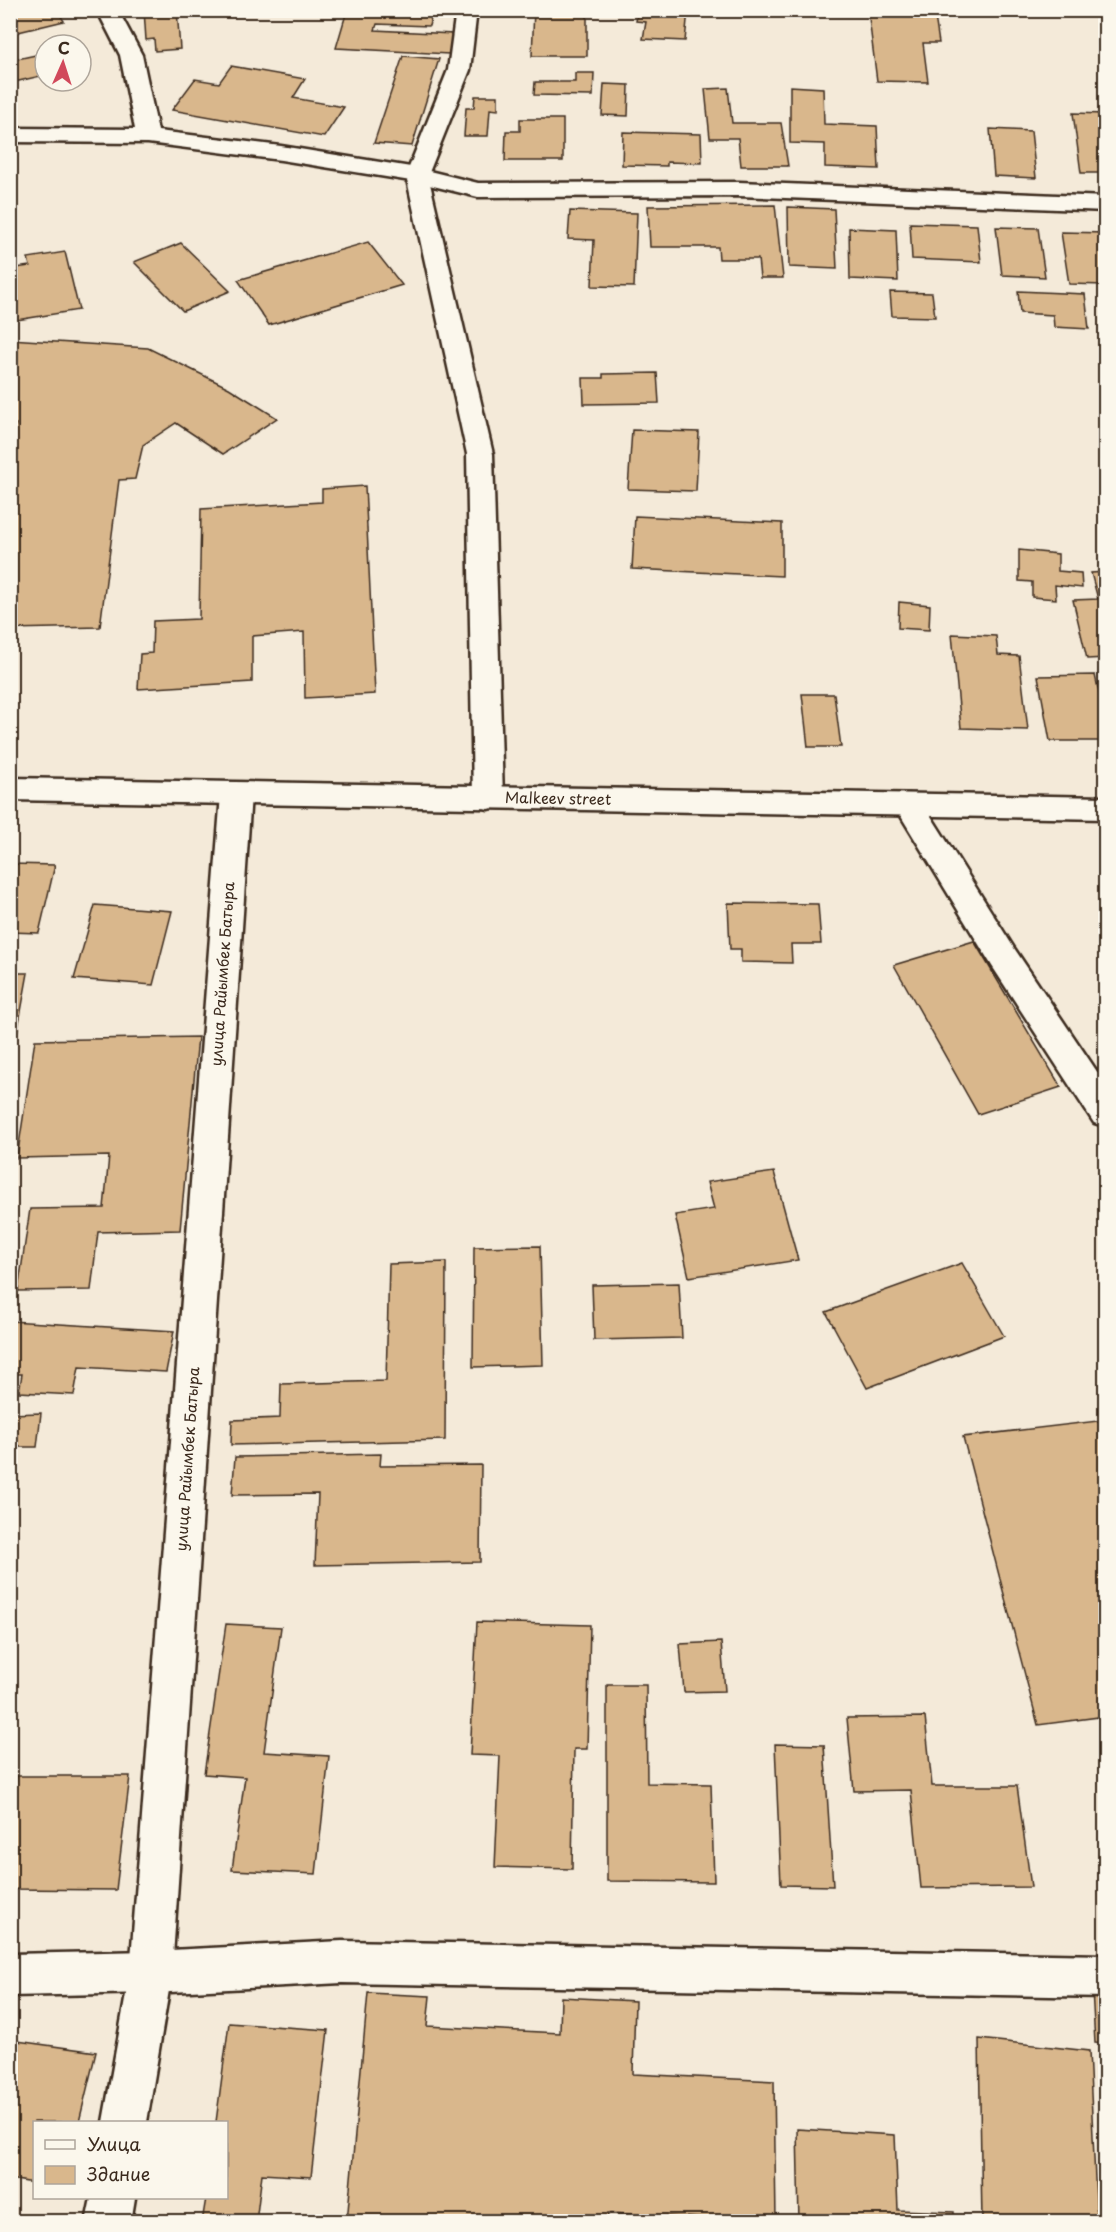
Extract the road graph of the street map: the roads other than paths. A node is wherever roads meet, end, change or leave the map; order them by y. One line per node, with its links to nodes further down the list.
1 (107, 10): 4 (street)
2 (467, 10): 5 (street)
3 (10, 135): 4 (street)
4 (148, 136): 5 (street)
5 (417, 175): 6 (street); 9 (street)
6 (1106, 204)
7 (10, 789): 8 (street, Malkeev street)
8 (236, 794): 9 (street, Malkeev street); 13 (street, улица Райымбек Батыра)
9 (488, 798): 10 (street, Malkeev street)
10 (909, 805): 11 (street, Malkeev street); 12 (street)
11 (1106, 808)
12 (1106, 1113)
13 (151, 1972): 14 (street); 15 (street); 16 (street, улица Райымбек Батыра)
14 (10, 1975)
15 (1106, 1976)
16 (125, 2121)
17 (112, 2199): 18 (street)
18 (108, 2222)

